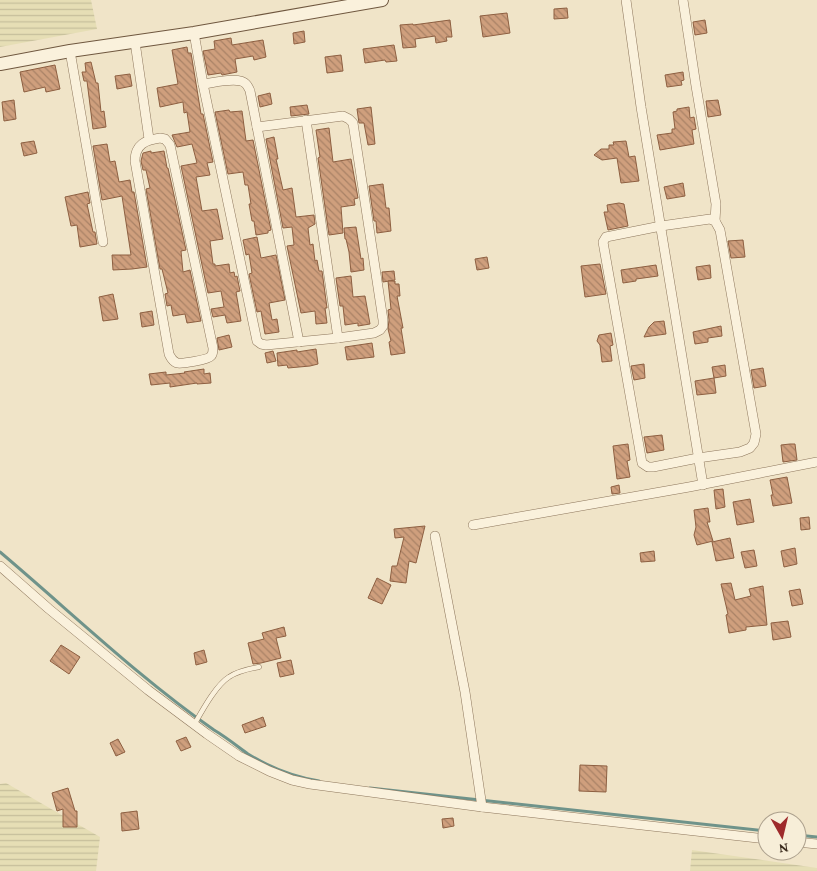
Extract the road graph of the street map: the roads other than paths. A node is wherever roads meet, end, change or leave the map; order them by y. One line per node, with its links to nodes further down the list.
1 (382, 0): 4 (street)
2 (626, 0): 13 (street)
3 (682, 0): 12 (street)
4 (194, 32): 5 (street); 8 (street)
5 (135, 42): 6 (street); 11 (street)
6 (70, 51): 7 (street); 14 (street)
7 (0, 64)
8 (203, 84): 10 (street); 16 (street)
9 (306, 120): 10 (street); 15 (street); 15 (street)
10 (257, 127): 16 (street)
11 (149, 139): 11 (street)
12 (715, 221): 13 (street); 17 (street)
13 (661, 226): 17 (street); 17 (street)
14 (103, 242)
15 (338, 338): 16 (street)
16 (299, 342)
17 (698, 458): 19 (street)
18 (817, 462): 19 (street)
19 (703, 485): 20 (street)
20 (473, 525)
21 (435, 536): 25 (street)
22 (0, 566): 24 (street)
23 (259, 667): 24 (lane)
24 (194, 725): 25 (street)
25 (482, 807): 26 (street)
26 (757, 838)

